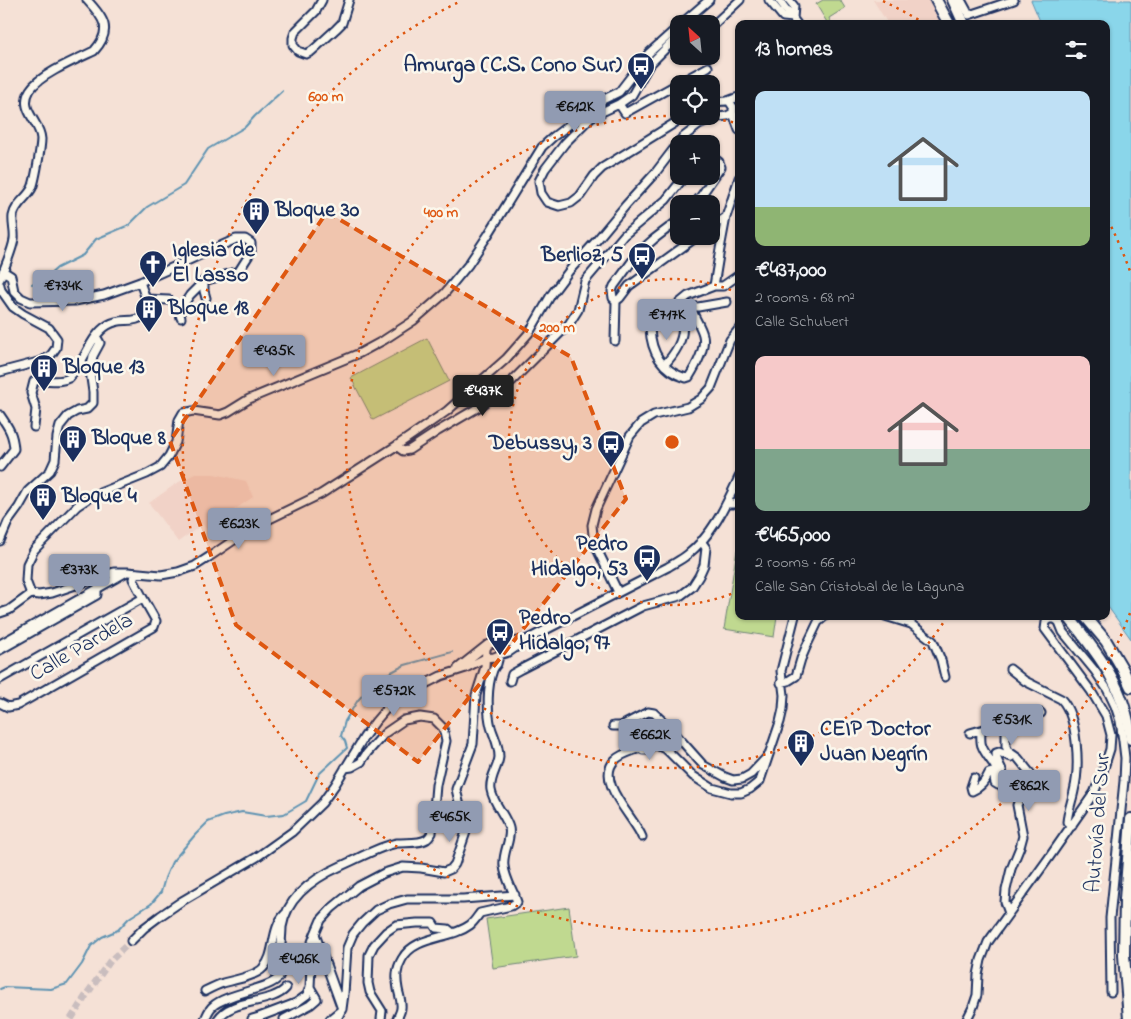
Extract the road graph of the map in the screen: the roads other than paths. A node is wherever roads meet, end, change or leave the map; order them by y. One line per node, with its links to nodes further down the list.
1 (87, 0): 44 (street)
2 (322, 0): 3 (street)
3 (349, 0)
4 (740, 0): 17 (street)
5 (769, 0): 18 (street)
6 (779, 0): 19 (street)
7 (790, 0): 20 (street)
8 (936, 0): 21 (highway)
9 (953, 0): 16 (highway)
10 (961, 0): 16 (street)
11 (1014, 0): 13 (street)
12 (708, 2): 14 (street); 15 (street)
13 (1005, 2): 16 (street)
14 (692, 15)
15 (697, 15)
16 (967, 17)
17 (720, 19)
18 (792, 20)
19 (794, 20)
20 (795, 20)
21 (948, 20)
22 (670, 34): 29 (street)
23 (670, 44): 28 (street)
24 (708, 67): 28 (street)
25 (735, 98): 27 (street)
26 (720, 100): 27 (street)
27 (729, 101): 30 (street)
28 (619, 104): 31 (street)
29 (587, 108): 32 (street); 36 (street)
30 (733, 113): 33 (street); 66 (street)
31 (591, 117): 32 (street); 37 (street)
32 (581, 119): 35 (street)
33 (735, 119)
34 (671, 125): 37 (street)
35 (571, 127): 36 (street); 37 (street)
36 (553, 137): 77 (street)
37 (566, 144)
38 (678, 185): 66 (street)
39 (735, 190): 40 (street)
40 (726, 217): 41 (street); 50 (street)
41 (720, 221)
42 (670, 227): 54 (street)
43 (686, 245): 54 (street)
44 (3, 271): 46 (street); 48 (street)
45 (735, 278): 50 (street)
46 (0, 279)
47 (204, 281): 48 (street); 51 (street); 57 (street)
48 (140, 282): 52 (street)
49 (0, 285): 63 (street)
50 (714, 286): 56 (street)
51 (206, 298)
52 (146, 299): 53 (street); 60 (street)
53 (169, 300)
54 (616, 301): 61 (street)
55 (726, 302): 56 (street)
56 (677, 304): 62 (street); 62 (street)
57 (181, 318)
58 (650, 328): 62 (street)
59 (735, 334): 76 (street)
60 (96, 336): 65 (street); 71 (street)
61 (615, 340)
62 (664, 365)
63 (0, 372)
64 (0, 416): 67 (street)
65 (34, 427)
66 (396, 446): 74 (street)
67 (0, 467)
68 (735, 485): 70 (street)
69 (735, 503): 70 (street)
70 (726, 504): 72 (street)
71 (0, 541)
72 (701, 541): 76 (street); 99 (street)
73 (128, 572): 74 (street); 75 (street); 77 (street)
74 (137, 573): 78 (street)
75 (97, 589): 91 (street); 93 (street)
76 (618, 592): 90 (street)
77 (32, 594): 79 (street)
78 (142, 598): 98 (street); 102 (street, Calle Pardela)
79 (0, 613)
80 (794, 620): 100 (street)
81 (820, 620): 100 (street)
82 (898, 620): 97 (street)
83 (1044, 620): 88 (street)
84 (1048, 620): 88 (street)
85 (1056, 620): 89 (street)
86 (1071, 620): 108 (highway, Autovía del Sur)
87 (1088, 620): 101 (highway)
88 (1045, 624): 89 (street)
89 (1055, 631): 115 (street); 126 (street, Autovía del Sur)
90 (528, 639): 92 (street); 94 (street)
91 (0, 644)
92 (497, 644): 94 (street); 94 (street)
93 (0, 650)
94 (490, 654): 96 (street); 96 (street); 117 (street); 120 (street)
95 (1010, 669): 115 (street)
96 (450, 673): 111 (street)
97 (945, 677)
98 (0, 679)
99 (510, 681)
100 (782, 683): 109 (street)
101 (1131, 687)
102 (0, 703)
103 (1041, 713): 104 (street)
104 (1006, 722): 106 (street); 110 (street)
105 (613, 726): 109 (street)
106 (981, 730): 107 (street); 113 (street)
107 (970, 732)
108 (1131, 739)
109 (770, 753): 116 (street)
110 (1025, 766): 113 (street); 119 (street)
111 (345, 768): 118 (street); 122 (street)
112 (974, 778): 113 (street)
113 (995, 783)
114 (1131, 819): 137 (highway, Autovía del Sur)
115 (1072, 826): 119 (street)
116 (642, 837)
117 (514, 895): 121 (street); 127 (street)
118 (288, 911): 125 (street); 128 (street)
119 (1009, 913): 136 (street)
120 (315, 934): 123 (street); 127 (street)
121 (453, 934): 134 (street); 135 (street)
122 (131, 941)
123 (310, 987): 130 (street); 131 (street)
124 (286, 988): 129 (street)
125 (205, 991)
126 (1111, 992)
127 (342, 1009): 132 (street); 133 (street)
128 (205, 1019)
129 (218, 1019)
130 (252, 1019)
131 (284, 1019)
132 (330, 1019)
133 (337, 1019)
134 (381, 1019)
135 (397, 1019)
136 (966, 1019)
137 (1129, 1019)

